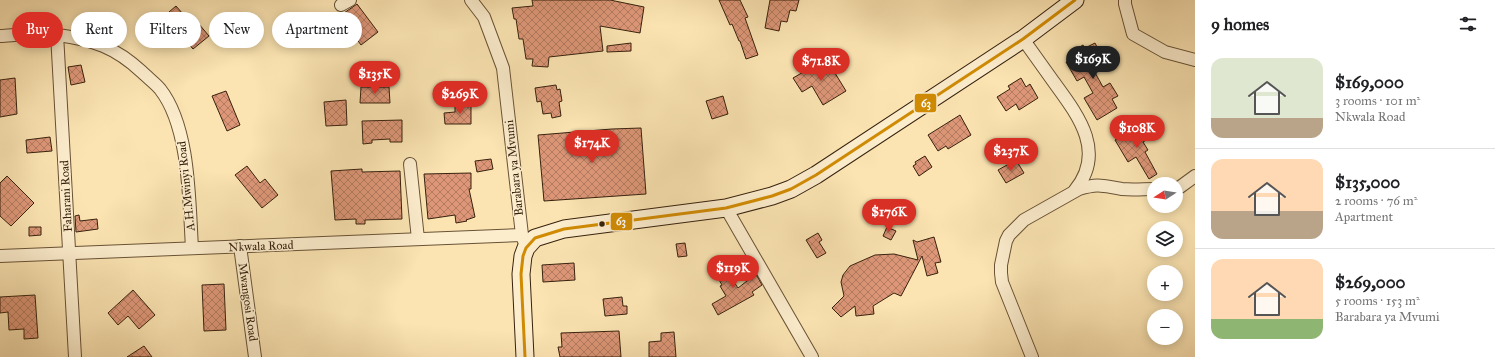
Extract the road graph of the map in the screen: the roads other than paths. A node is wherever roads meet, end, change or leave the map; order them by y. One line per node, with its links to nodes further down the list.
1 (471, 0): 17 (street, Barabara ya Mvumi)
2 (1075, 0): 7 (street, Nkwala Road)
3 (1125, 0): 9 (street)
4 (63, 35): 19 (street, A.H.Mwinyi Road)
5 (0, 36): 6 (street, A.H.Mwinyi Road)
6 (12, 36)
7 (1023, 39): 13 (street); 15 (street, Nkwala Road)
8 (58, 48): 20 (street, Faharani Road)
9 (1195, 60)
10 (410, 164): 16 (street)
11 (1195, 176): 12 (street)
12 (1183, 185)
13 (1075, 190)
14 (1147, 190): 26 (street)
15 (726, 208): 17 (street, Nkwala Road); 25 (street)
16 (418, 239): 17 (street, Nkwala Road); 18 (street, Nkwala Road)
17 (527, 241): 24 (street)
18 (240, 246): 19 (street, Nkwala Road); 23 (street, Mwangosi Road)
19 (192, 248): 20 (street, Nkwala Road)
20 (69, 253): 21 (street, Nkwala Road); 22 (street, Faharani Road)
21 (0, 256)
22 (75, 357)
23 (255, 357)
24 (525, 357)
25 (812, 357)
26 (1032, 357)

